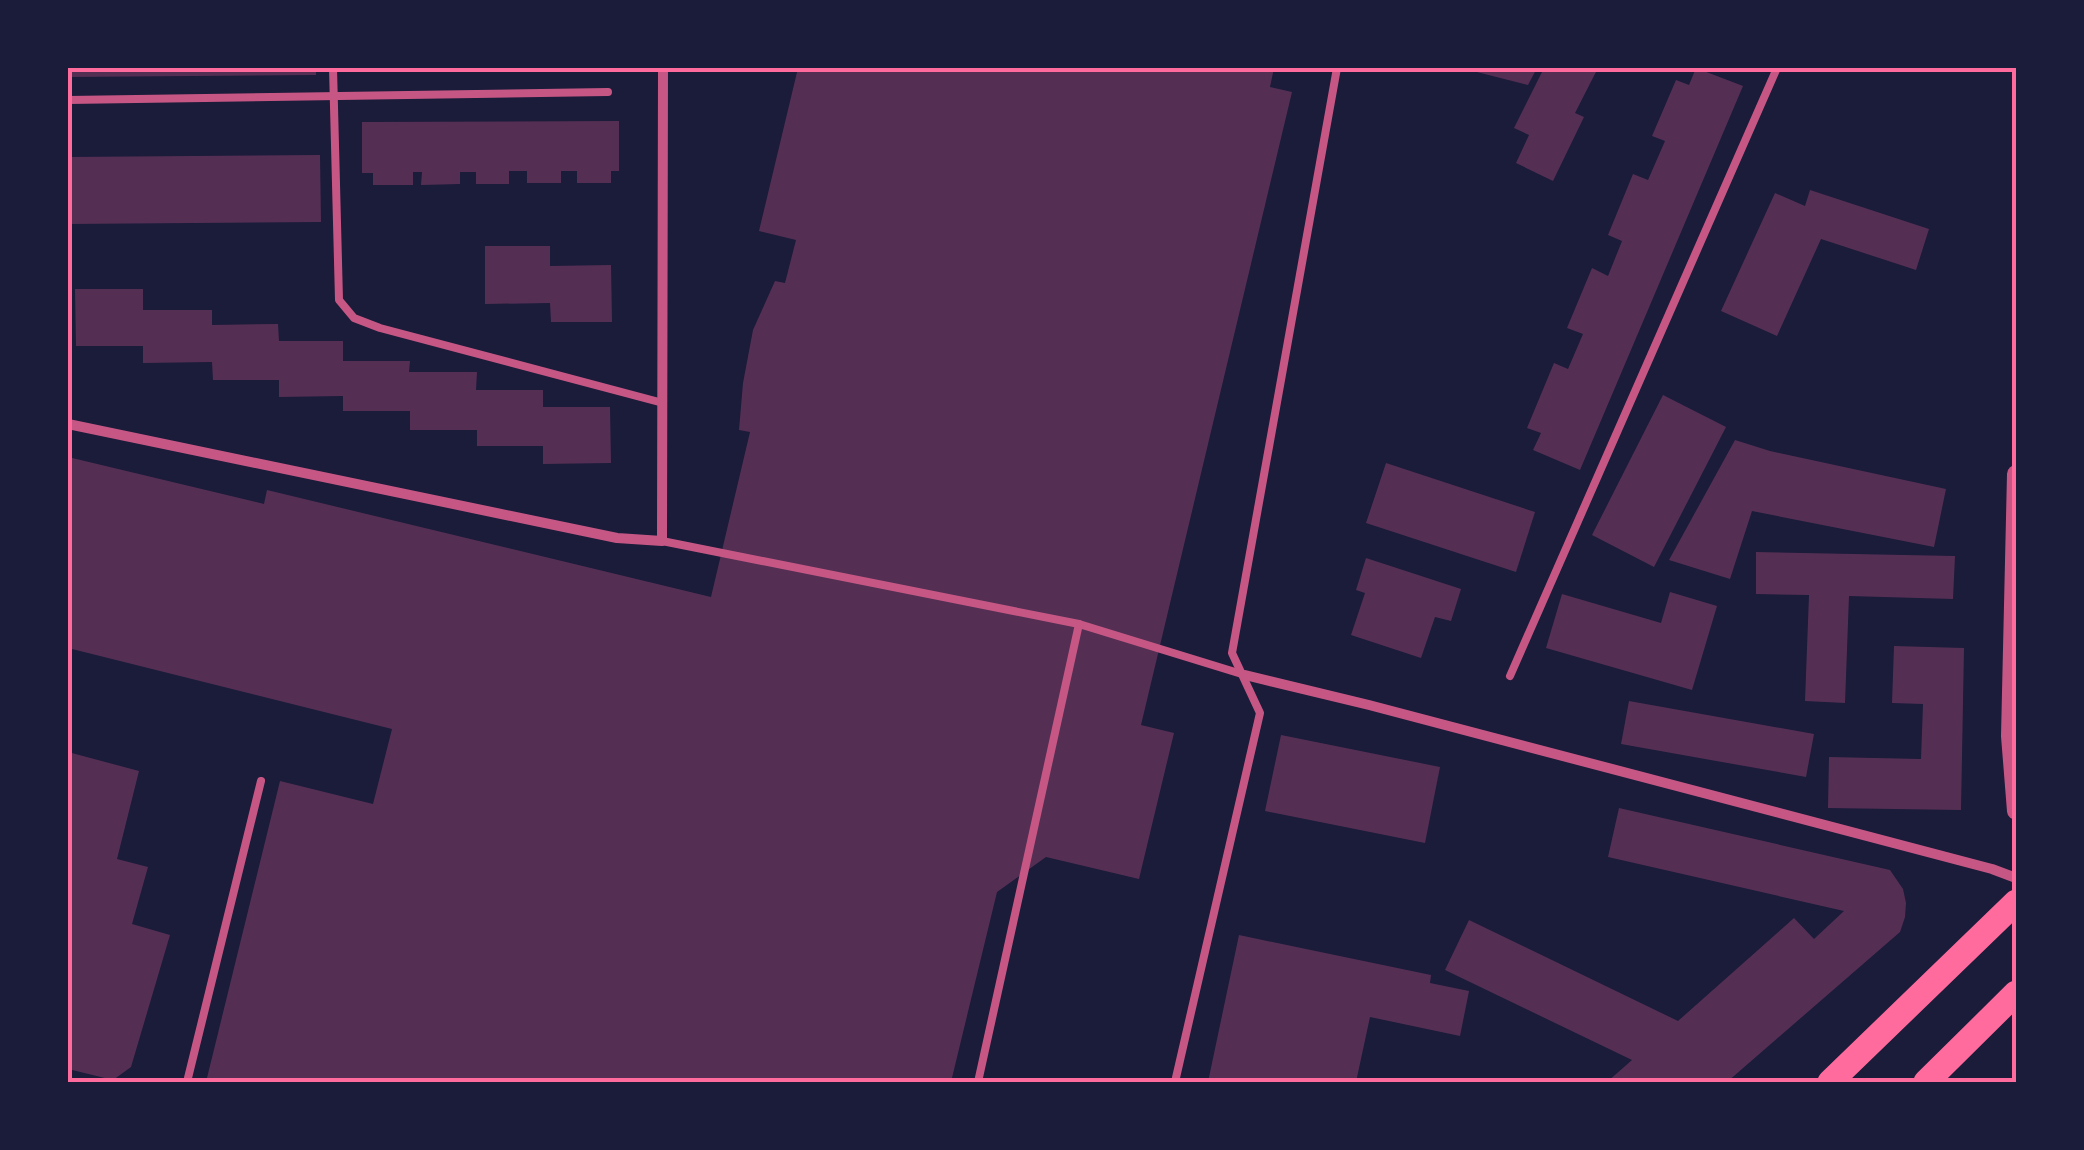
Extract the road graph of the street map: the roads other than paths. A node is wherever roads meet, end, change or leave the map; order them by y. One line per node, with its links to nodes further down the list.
1 (333, 68): 6 (lane)
2 (663, 68): 8 (street)
3 (1337, 68): 13 (lane)
4 (1778, 68): 14 (lane)
5 (608, 92): 6 (lane)
6 (334, 96): 7 (lane); 8 (lane)
7 (68, 100)
8 (663, 403): 11 (street)
9 (68, 424): 11 (street)
10 (2016, 474): 16 (street)
11 (662, 541): 12 (lane)
12 (1079, 624): 13 (lane); 21 (lane)
13 (1244, 676): 17 (street); 22 (lane)
14 (1510, 676)
15 (261, 781): 20 (lane)
16 (2016, 811)
17 (2016, 878)
18 (2016, 902): 23 (main road)
19 (2016, 993): 24 (main road)
20 (187, 1082)
21 (978, 1082)
22 (1175, 1082)
23 (1830, 1082)
24 (1926, 1082)

